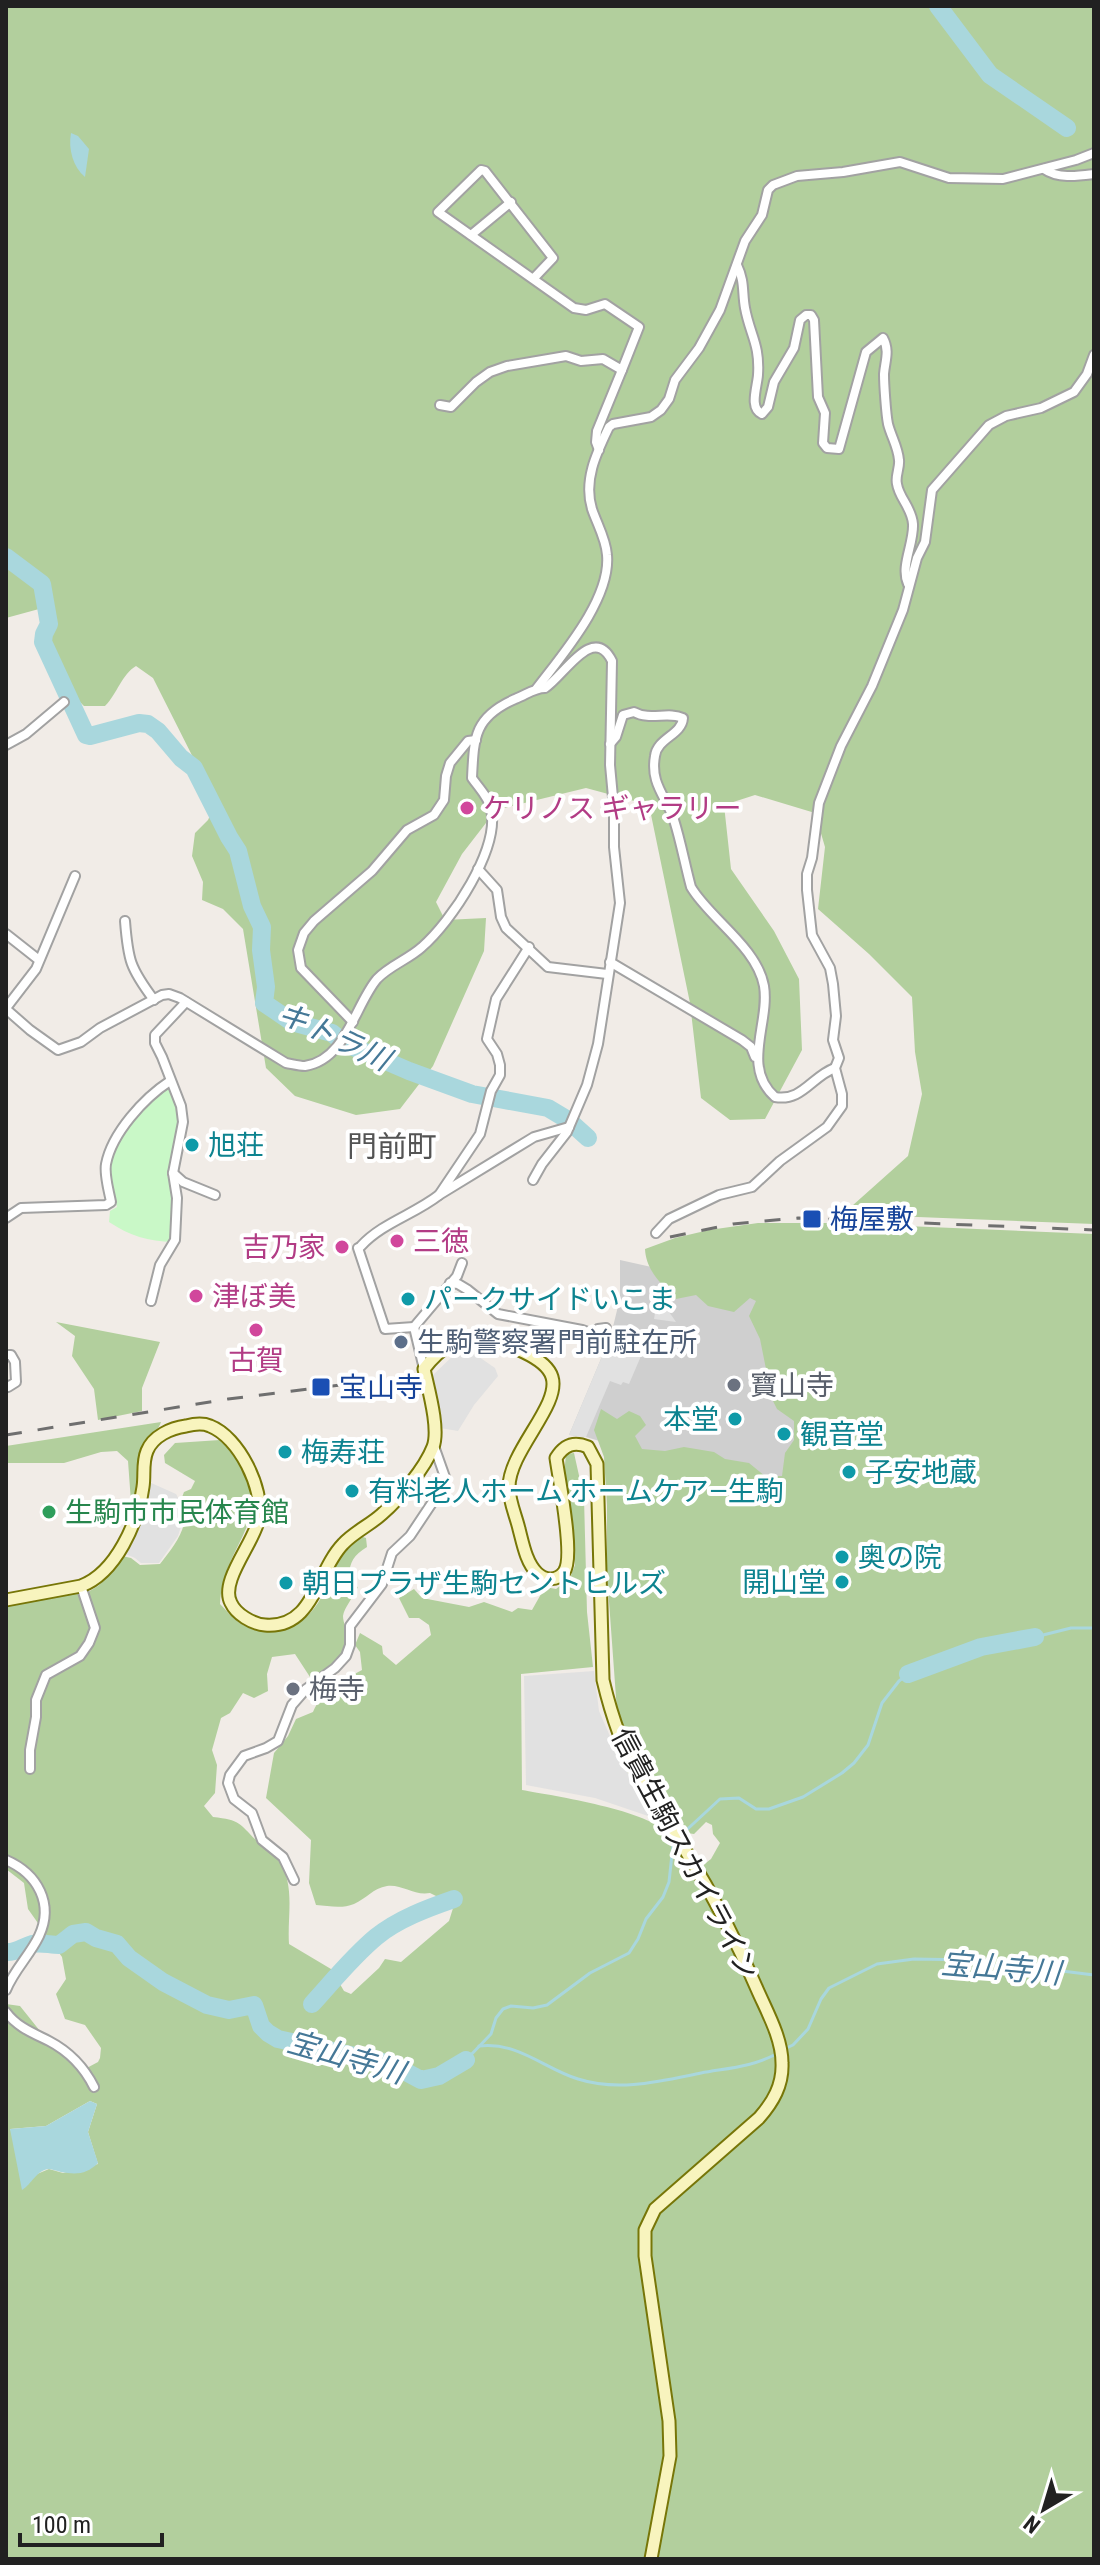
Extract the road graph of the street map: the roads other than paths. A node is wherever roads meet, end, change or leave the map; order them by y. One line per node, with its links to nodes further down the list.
1 (1094, 153): 2 (street)
2 (1044, 169): 3 (street); 6 (street)
3 (1094, 174)
4 (511, 202): 5 (street); 5 (street); 7 (street)
5 (471, 235): 7 (street)
6 (737, 265): 11 (street); 12 (street)
7 (534, 278): 9 (street)
8 (1094, 355): 12 (street)
9 (622, 370): 10 (street); 11 (street)
10 (440, 405)
11 (599, 450): 13 (street)
12 (909, 585): 31 (street)
13 (537, 688): 15 (street); 16 (street)
14 (64, 702): 17 (street)
15 (476, 740): 18 (street); 29 (street)
16 (610, 744): 24 (street); 30 (street)
17 (6, 745)
18 (478, 869): 22 (street); 29 (street)
19 (75, 876): 23 (street)
20 (125, 921): 26 (street)
21 (6, 934): 23 (street)
22 (529, 947): 25 (street); 37 (street)
23 (39, 960): 28 (street)
24 (610, 962): 25 (street); 30 (street)
25 (607, 974): 33 (street)
26 (154, 1000): 27 (street); 28 (street)
27 (186, 1002): 29 (street); 32 (street)
28 (6, 1008)
29 (353, 1022)
30 (759, 1057): 31 (street)
31 (835, 1068): 39 (street)
32 (170, 1081): 34 (street); 38 (street)
33 (571, 1125): 35 (street); 37 (street)
34 (173, 1173): 36 (street); 42 (street)
35 (533, 1180)
36 (215, 1195)
37 (439, 1195): 43 (street)
38 (6, 1218)
39 (656, 1233)
40 (462, 1263): 41 (street)
41 (450, 1283): 43 (street); 44 (street)
42 (151, 1301)
43 (414, 1327): 46 (street)
44 (606, 1328)
45 (6, 1355): 47 (street)
46 (424, 1369): 48 (street); 57 (street, 信貴生駒スカイライン)
47 (6, 1385)
48 (434, 1446): 49 (street); 53 (street)
49 (81, 1586): 50 (street); 51 (street)
50 (6, 1600)
51 (30, 1769)
52 (6, 1860): 54 (street)
53 (294, 1880)
54 (6, 1990)
55 (6, 2012): 56 (street)
56 (94, 2087)
57 (651, 2559)

